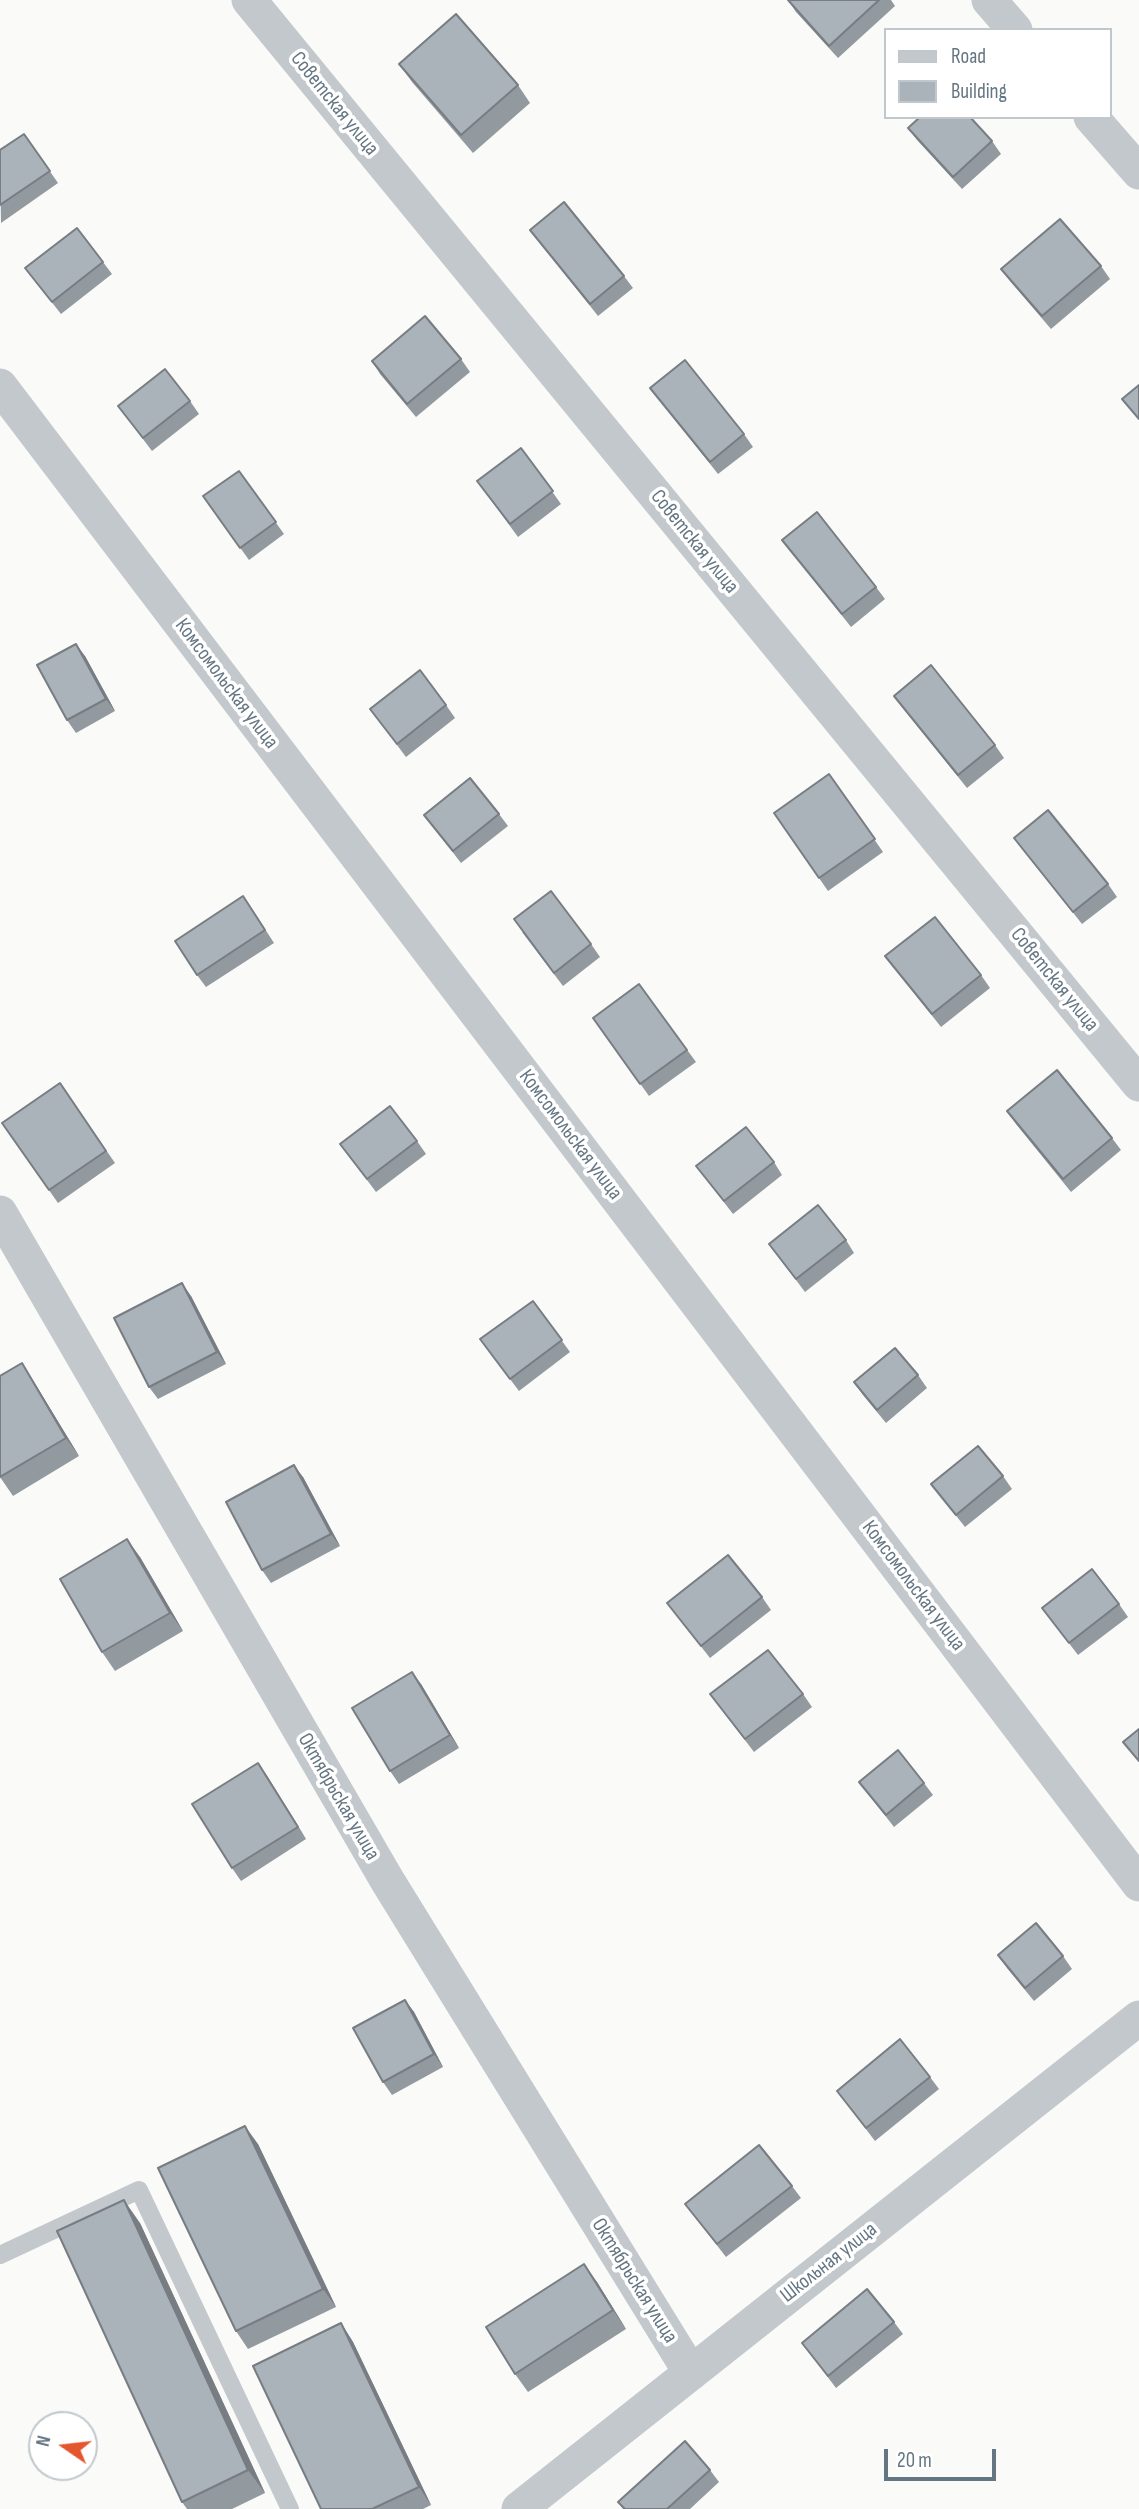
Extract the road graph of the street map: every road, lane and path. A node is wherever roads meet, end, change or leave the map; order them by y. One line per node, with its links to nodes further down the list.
1 (249, 0): 7 (street, Советская улица)
2 (989, 0): 3 (street)
3 (1013, 28)
4 (1093, 119): 5 (street)
5 (1139, 172)
6 (0, 386): 9 (street, Комсомольская улица)
7 (1139, 1084)
8 (0, 1213): 12 (street, Октябрьская улица)
9 (1139, 1884)
10 (1139, 2018): 12 (street, Школьная улица)
11 (0, 2255): 14 (lane)
12 (691, 2373): 13 (street, Школьная улица)
13 (531, 2506)
14 (290, 2509)

